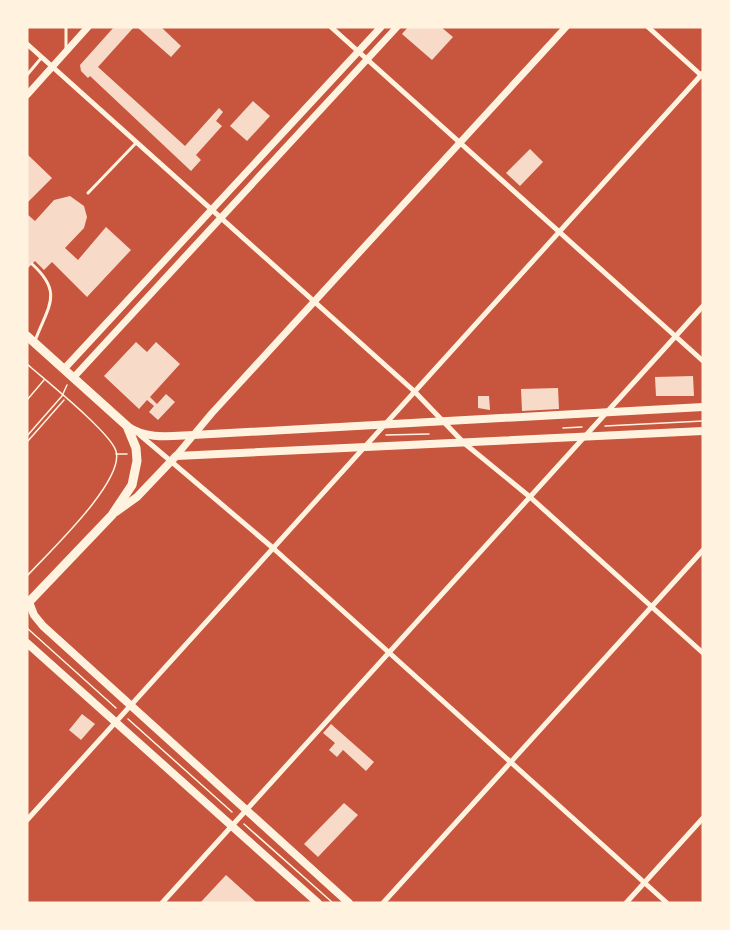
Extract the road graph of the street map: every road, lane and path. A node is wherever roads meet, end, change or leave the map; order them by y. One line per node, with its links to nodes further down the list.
1 (66, 27): 9 (lane)
2 (88, 27): 9 (street)
3 (331, 27): 10 (street)
4 (381, 27): 10 (street)
5 (397, 27): 12 (street)
6 (566, 27): 18 (street)
7 (648, 27): 15 (street)
8 (27, 44): 11 (street)
9 (66, 52): 13 (street)
10 (359, 52): 12 (street); 20 (street)
11 (42, 57): 13 (street); 14 (lane)
12 (368, 60): 18 (street); 21 (street)
13 (53, 67): 16 (street); 17 (street)
14 (27, 75)
15 (702, 75): 22 (street)
16 (27, 95)
17 (137, 142): 19 (lane); 20 (street)
18 (461, 144): 22 (street); 24 (street)
19 (88, 193)
20 (211, 209): 21 (street); 30 (street)
21 (220, 217): 24 (street); 31 (street)
22 (559, 232): 26 (street); 33 (street)
23 (32, 264): 27 (lane)
24 (314, 303): 33 (street); 48 (street)
25 (703, 306): 26 (street)
26 (675, 337): 28 (street); 38 (street)
27 (31, 339): 30 (main road)
28 (703, 361)
29 (27, 364): 32 (path)
30 (64, 369): 31 (main road)
31 (74, 377): 34 (path); 42 (main road)
32 (45, 380): 34 (path); 36 (path)
33 (414, 391): 39 (street); 41 (street)
34 (62, 396): 35 (path); 50 (path)
35 (65, 399): 52 (path); 60 (path)
36 (27, 400)
37 (703, 406): 38 (main road)
38 (606, 412): 39 (main road); 43 (street)
39 (443, 421): 41 (main road); 53 (street)
40 (703, 421): 43 (path)
41 (385, 423): 48 (main road); 49 (street)
42 (127, 426): 46 (main road); 57 (main road)
43 (594, 426): 44 (path); 51 (street)
44 (559, 428)
45 (703, 430): 51 (main road)
46 (139, 434): 48 (main road); 55 (street)
47 (432, 434): 49 (path)
48 (193, 435): 55 (street)
49 (374, 435): 54 (street)
50 (27, 436)
51 (585, 436): 53 (main road); 56 (street)
52 (27, 442)
53 (464, 443): 54 (main road); 56 (street)
54 (366, 445): 55 (main road); 58 (street)
55 (174, 458): 57 (main road); 58 (street)
56 (530, 497): 62 (street); 65 (street)
57 (112, 515): 61 (main road)
58 (273, 548): 65 (street); 67 (street)
59 (703, 550): 62 (street)
60 (27, 576)
61 (28, 603): 67 (main road)
62 (651, 607): 66 (street); 70 (street)
63 (27, 628): 68 (path)
64 (27, 643): 69 (main road)
65 (389, 653): 70 (street); 71 (street)
66 (703, 653)
67 (131, 705): 68 (street); 71 (main road)
68 (123, 714): 69 (street); 72 (path)
69 (115, 723): 74 (street); 75 (main road)
70 (511, 762): 76 (street); 81 (street)
71 (246, 810): 72 (street); 80 (main road)
72 (238, 818): 75 (street); 79 (path)
73 (703, 818): 76 (street)
74 (27, 820)
75 (231, 826): 77 (street); 78 (main road)
76 (644, 882): 82 (street); 83 (street)
77 (162, 903)
78 (318, 903)
79 (333, 903)
80 (349, 903)
81 (383, 903)
82 (626, 903)
83 (667, 903)

